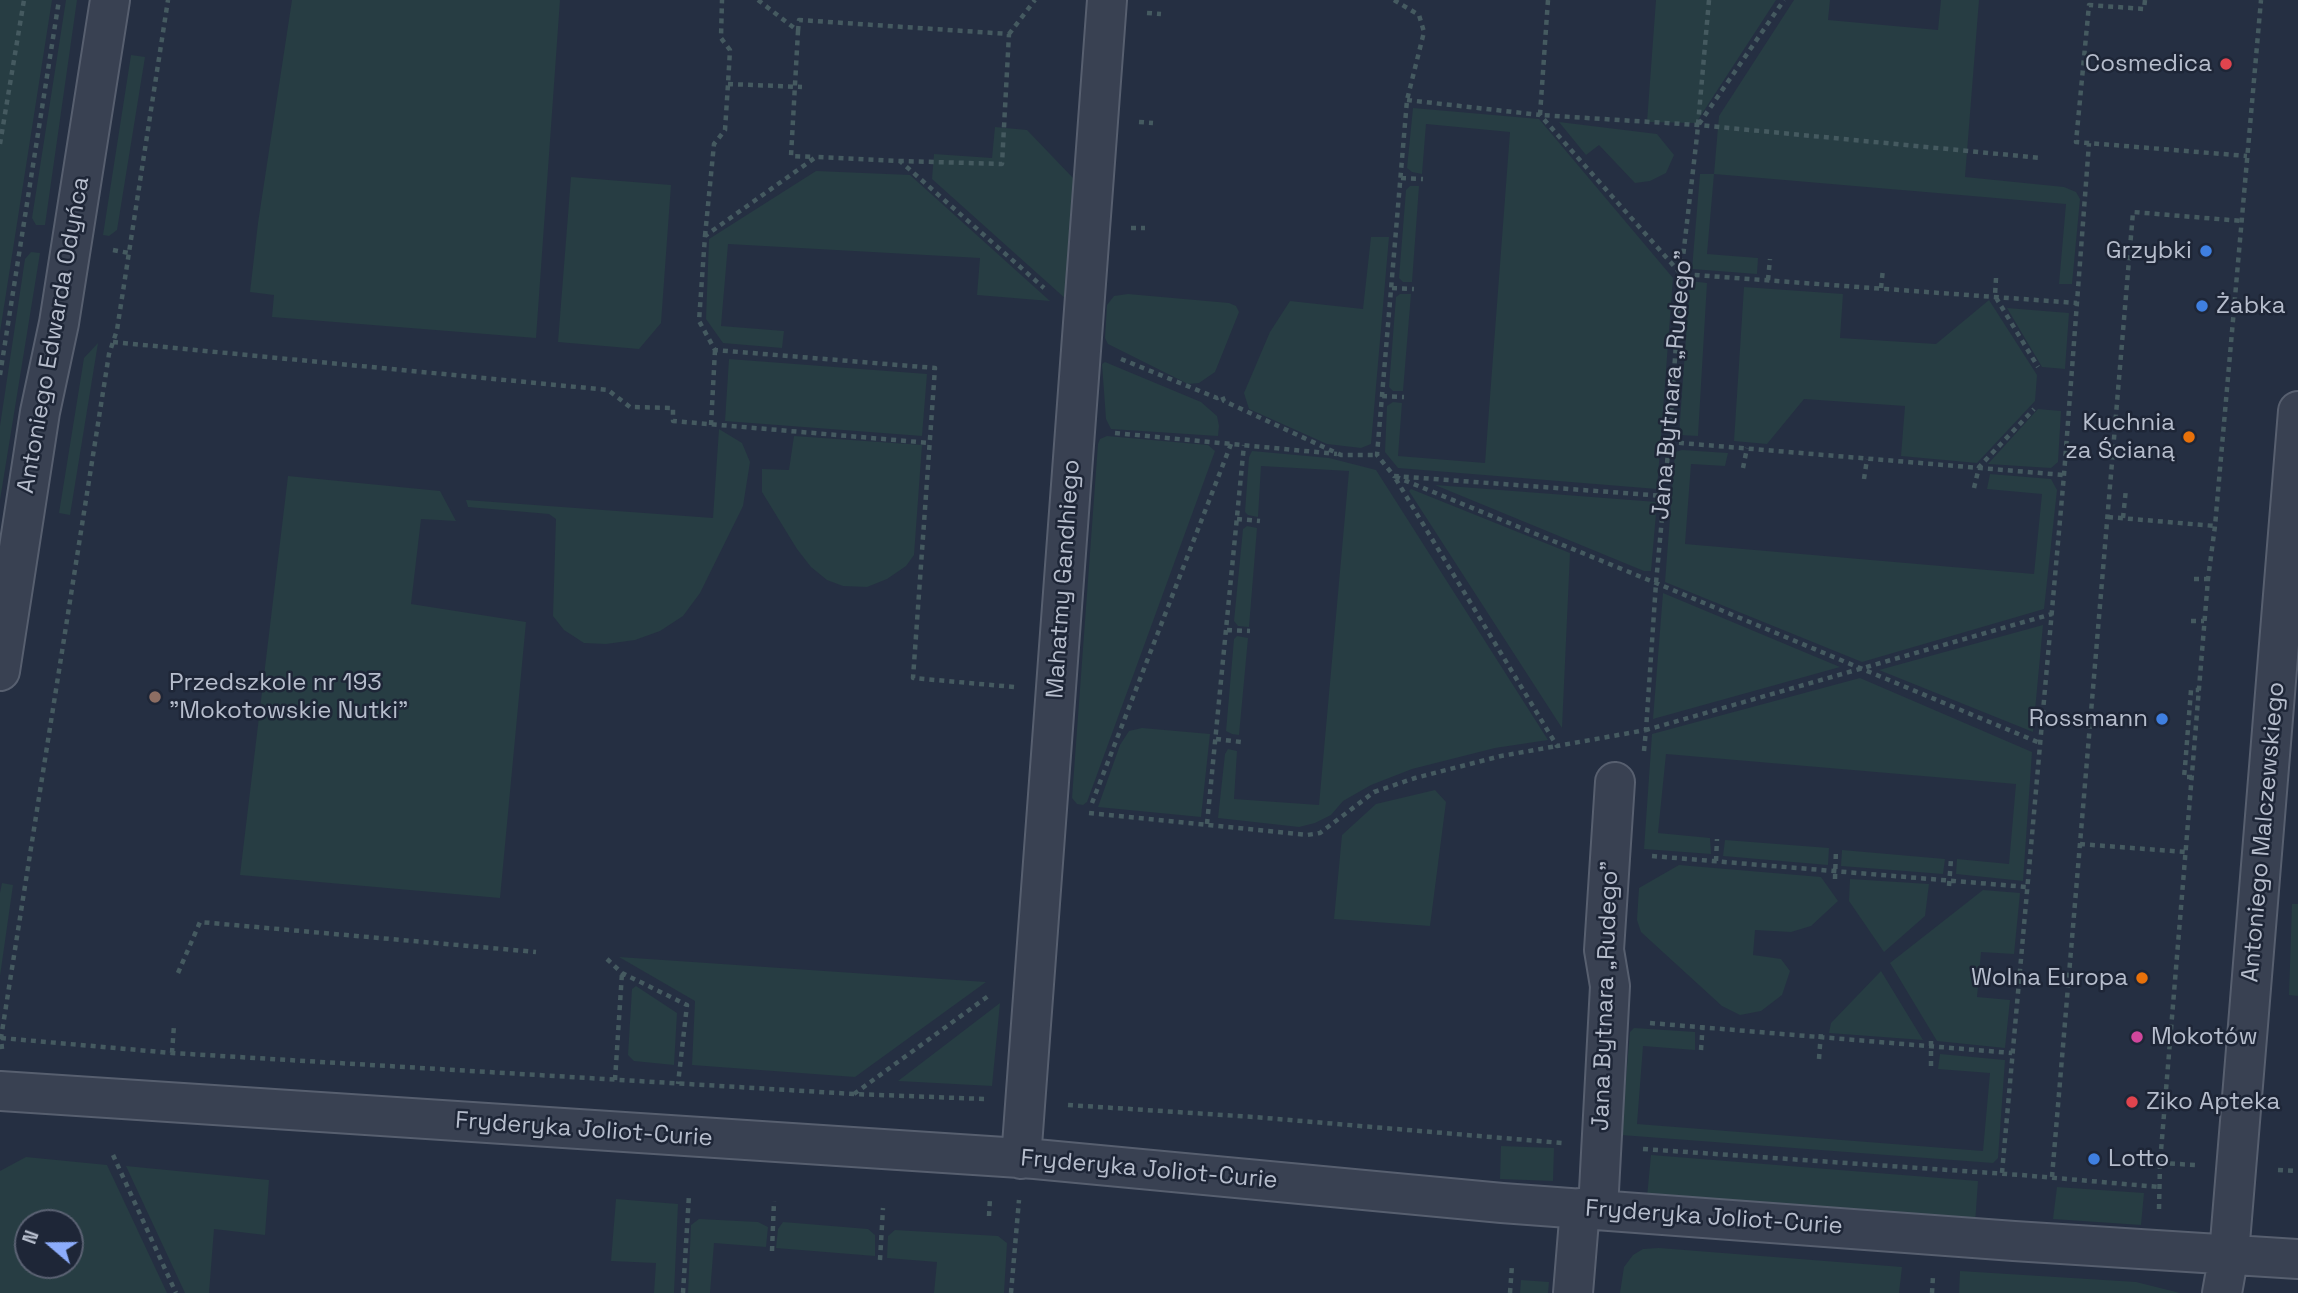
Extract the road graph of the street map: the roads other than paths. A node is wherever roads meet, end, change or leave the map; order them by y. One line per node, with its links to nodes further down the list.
1 (110, 0): 4 (street, Antoniego Edwarda Odyńca)
2 (1107, 0): 7 (street, Mahatmy Gandhiego)
3 (2298, 411): 9 (street, Antoniego Malczewskiego)
4 (0, 671)
5 (1615, 782): 8 (street, Jana Bytnara „Rudego”)
6 (2, 1074): 7 (street, Fryderyka Joliot-Curie)
7 (1007, 1158): 8 (street, Fryderyka Joliot-Curie)
8 (1589, 1209): 9 (street, Fryderyka Joliot-Curie); 11 (street, Jana Bytnara „Rudego”)
9 (2228, 1254): 10 (street, Fryderyka Joliot-Curie); 12 (street, Antoniego Malczewskiego)
10 (2298, 1259)
11 (1573, 1293)
12 (2222, 1293)

